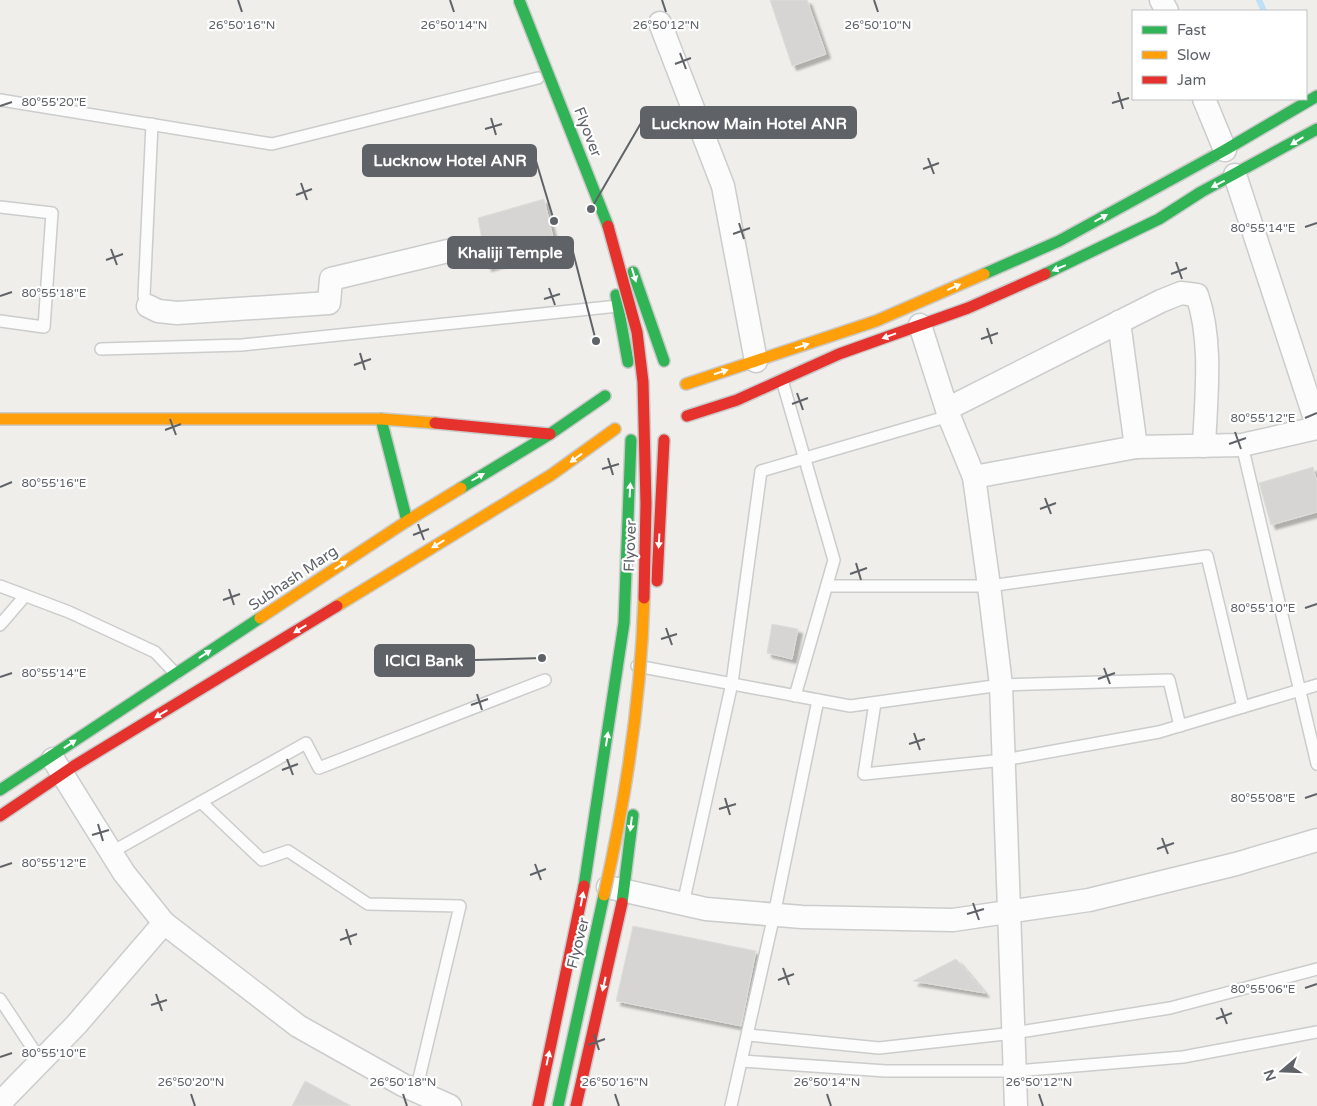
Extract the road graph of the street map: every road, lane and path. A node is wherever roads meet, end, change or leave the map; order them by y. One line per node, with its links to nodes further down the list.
1 (506, 0): 5 (main road)
2 (519, 0): 85 (main road, Flyover, bridge)
3 (530, 0): 26 (main road, one-way to 26)
4 (660, 23): 21 (street)
5 (538, 78): 9 (lane); 16 (main road)
6 (1317, 96): 11 (main road)
7 (0, 100): 9 (lane)
8 (1204, 100): 11 (street)
9 (152, 124): 15 (lane)
10 (1317, 128): 12 (main road, one-way to 12)
11 (1224, 150): 21 (main road, one-way to 11)
12 (1235, 175): 19 (main road, one-way to 19); 31 (street)
13 (0, 207): 17 (lane)
14 (452, 250): 15 (street)
15 (148, 306)
16 (618, 306): 20 (lane); 22 (main road)
17 (0, 321)
18 (1119, 322): 28 (street); 36 (street); 37 (street)
19 (920, 325): 24 (main road, one-way to 24); 28 (street)
20 (101, 349)
21 (756, 361): 26 (main road, one-way to 21)
22 (628, 362): 23 (main road); 26 (main road)
23 (616, 370)
24 (782, 380): 26 (main road); 38 (lane)
25 (608, 382): 27 (main road)
26 (679, 400): 34 (main road); 47 (main road, one-way to 47)
27 (606, 408): 32 (main road); 33 (main road, Subhash Marg)
28 (948, 413): 38 (lane); 39 (street)
29 (0, 419): 30 (main road)
30 (380, 419): 33 (main road); 40 (main road)
31 (1317, 426): 35 (street)
32 (615, 429): 34 (main road); 61 (main road, one-way to 61)
33 (550, 434): 40 (main road, Subhash Marg, one-way to 33)
34 (631, 440): 46 (main road, one-way to 34)
35 (1242, 445): 36 (street); 53 (lane)
36 (1204, 446): 37 (street)
37 (1136, 448): 39 (street)
38 (806, 459): 42 (lane); 50 (lane)
39 (974, 477): 43 (street)
40 (407, 521): 48 (main road, Subhash Marg, one-way to 40)
41 (0, 586): 44 (lane)
42 (827, 586): 43 (lane); 54 (lane)
43 (990, 586): 51 (street); 57 (lane)
44 (25, 596): 45 (lane); 48 (lane)
45 (0, 626)
46 (618, 662): 47 (lane); 67 (main road, one-way to 46)
47 (650, 668): 50 (lane); 68 (main road, one-way to 68)
48 (176, 674): 61 (main road, Subhash Marg, one-way to 48)
49 (545, 680): 63 (lane)
50 (732, 683): 54 (lane); 69 (lane)
51 (1001, 685): 56 (lane); 58 (lane); 59 (street)
52 (1317, 685): 53 (lane)
53 (1300, 690): 57 (lane); 60 (lane)
54 (795, 696): 55 (lane)
55 (818, 700): 56 (lane); 71 (lane)
56 (875, 703): 59 (lane)
57 (1243, 707): 58 (lane)
58 (1180, 726): 59 (lane)
59 (1004, 760): 70 (street)
60 (1317, 764)
61 (57, 765): 62 (main road, Subhash Marg); 64 (main road); 66 (street)
62 (0, 790)
63 (201, 802): 66 (lane); 81 (lane)
64 (0, 816)
65 (1317, 840): 70 (street)
66 (110, 853): 72 (street)
67 (585, 881): 68 (street); 84 (main road, one-way to 67)
68 (624, 890): 69 (street); 86 (main road, one-way to 86)
69 (683, 904): 71 (street)
70 (1009, 912): 71 (street); 76 (street)
71 (774, 915): 77 (lane)
72 (164, 923): 78 (street); 81 (street)
73 (1317, 969): 76 (lane)
74 (0, 999): 78 (lane)
75 (1317, 1032): 80 (lane)
76 (1014, 1033): 77 (lane); 80 (street)
77 (748, 1035): 79 (lane)
78 (42, 1060): 82 (street)
79 (742, 1061): 80 (lane); 87 (lane)
80 (1015, 1071): 88 (street)
81 (416, 1091): 83 (street)
82 (3, 1094)
83 (450, 1106)
84 (538, 1106)
85 (558, 1106)
86 (576, 1106)
87 (731, 1106)
88 (1016, 1106)

